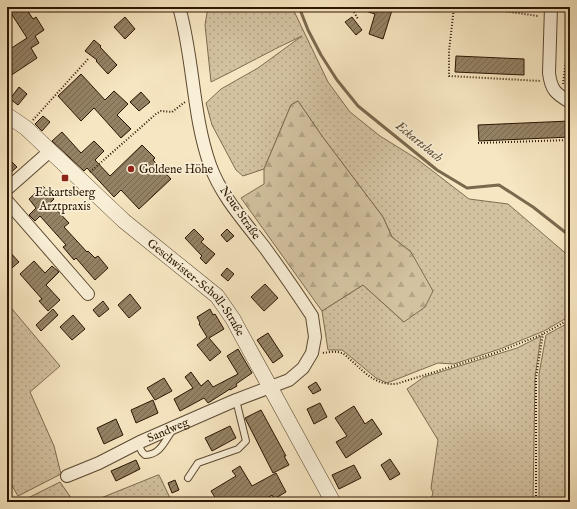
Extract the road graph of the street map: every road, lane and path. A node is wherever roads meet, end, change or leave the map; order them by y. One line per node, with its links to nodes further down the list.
1 (179, 7): 11 (street, Neue Straße)
2 (350, 7): 7 (path)
3 (454, 7): 10 (path)
4 (477, 7): 6 (path)
5 (551, 7): 10 (street)
6 (538, 16)
7 (358, 19)
8 (570, 28): 12 (path)
9 (88, 59): 14 (path)
10 (550, 82): 12 (street)
11 (194, 93): 18 (path); 24 (street, Neue Straße)
12 (566, 99)
13 (7, 115): 14 (street, Geschwister-Scholl-Straße)
14 (26, 128): 17 (street, Geschwister-Scholl-Straße)
15 (570, 140): 16 (path)
16 (478, 142)
17 (50, 151): 18 (street, Geschwister-Scholl-Straße); 19 (street)
18 (80, 181): 25 (street, Geschwister-Scholl-Straße)
19 (7, 189)
20 (7, 201): 21 (street)
21 (88, 294)
22 (570, 319): 23 (path)
23 (543, 334): 24 (path); 30 (path)
24 (312, 353): 25 (street, Neue Straße)
25 (270, 386): 26 (street, Sandweg); 29 (street, Geschwister-Scholl-Straße)
26 (236, 400): 27 (street, Sandweg); 28 (lane)
27 (66, 476)
28 (188, 478)
29 (333, 502)
30 (536, 502)

